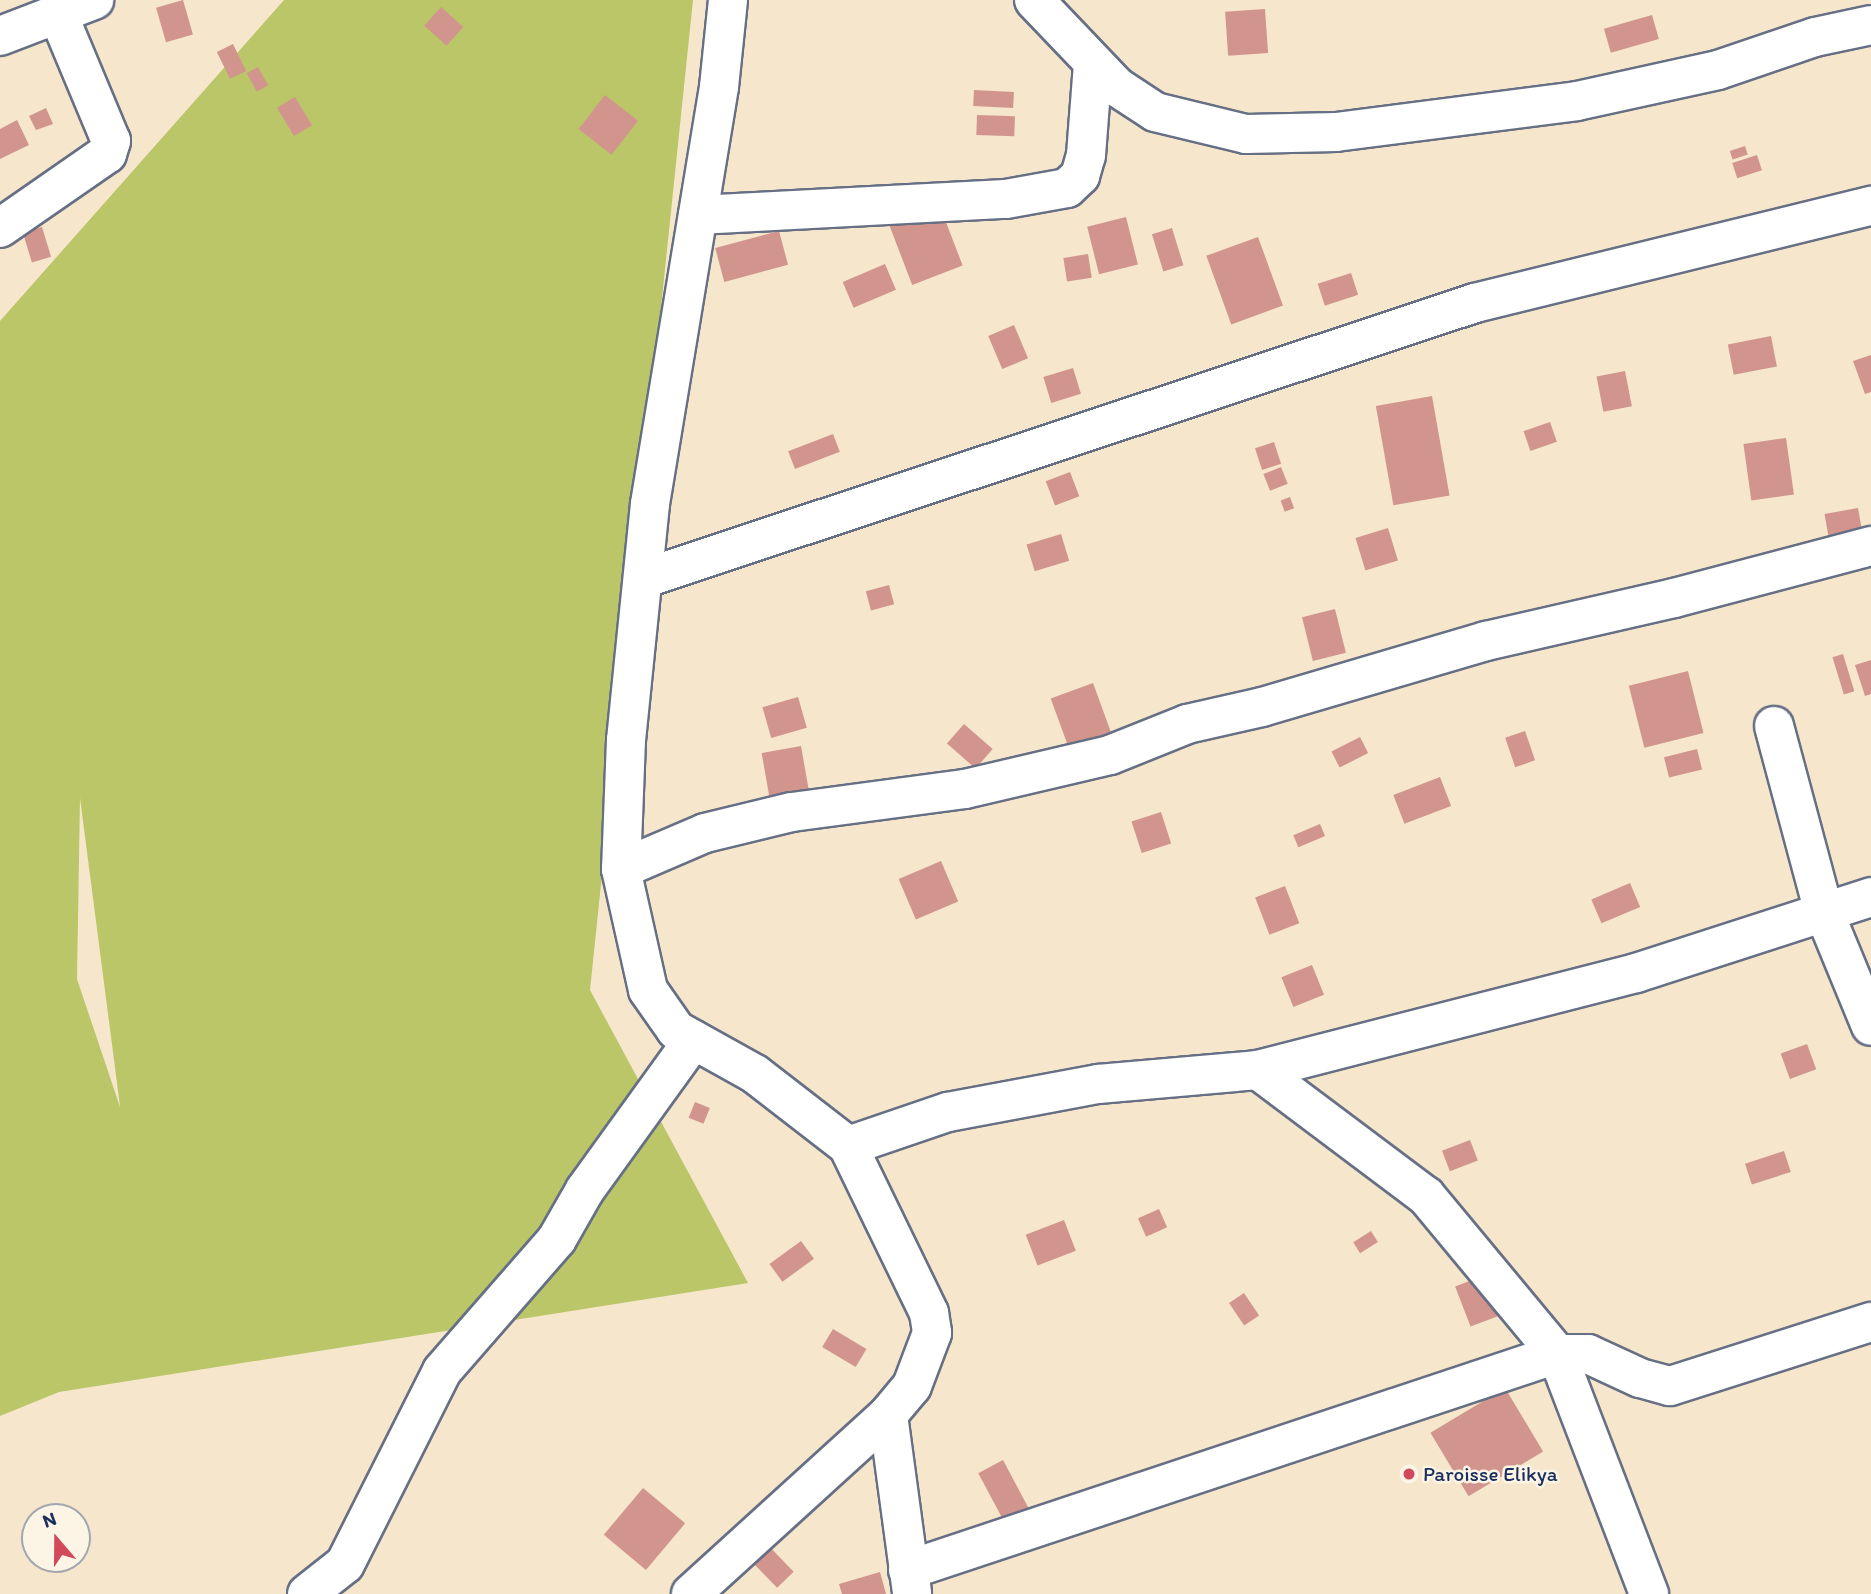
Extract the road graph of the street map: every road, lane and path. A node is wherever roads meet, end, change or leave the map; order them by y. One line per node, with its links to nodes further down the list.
1 (94, 0): 4 (street)
2 (728, 0): 9 (street)
3 (1034, 0): 7 (street)
4 (58, 14): 6 (street); 10 (street)
5 (1871, 25): 7 (street)
6 (0, 36)
7 (1093, 64): 9 (street)
8 (1871, 206): 12 (street)
9 (698, 215): 12 (street)
10 (0, 228)
11 (1871, 546): 14 (street)
12 (645, 578): 14 (street)
13 (1774, 726): 16 (street)
14 (621, 869): 18 (street)
15 (1871, 897): 16 (street)
16 (1824, 912): 17 (street); 19 (street)
17 (1871, 1026)
18 (693, 1040): 20 (street); 25 (street)
19 (1258, 1070): 20 (street); 22 (street)
20 (848, 1146): 23 (street)
21 (1871, 1322): 22 (street)
22 (1557, 1354): 24 (street); 27 (street)
23 (888, 1415): 24 (street); 26 (street)
24 (910, 1582)
25 (307, 1594)
26 (691, 1594)
27 (1649, 1594)

